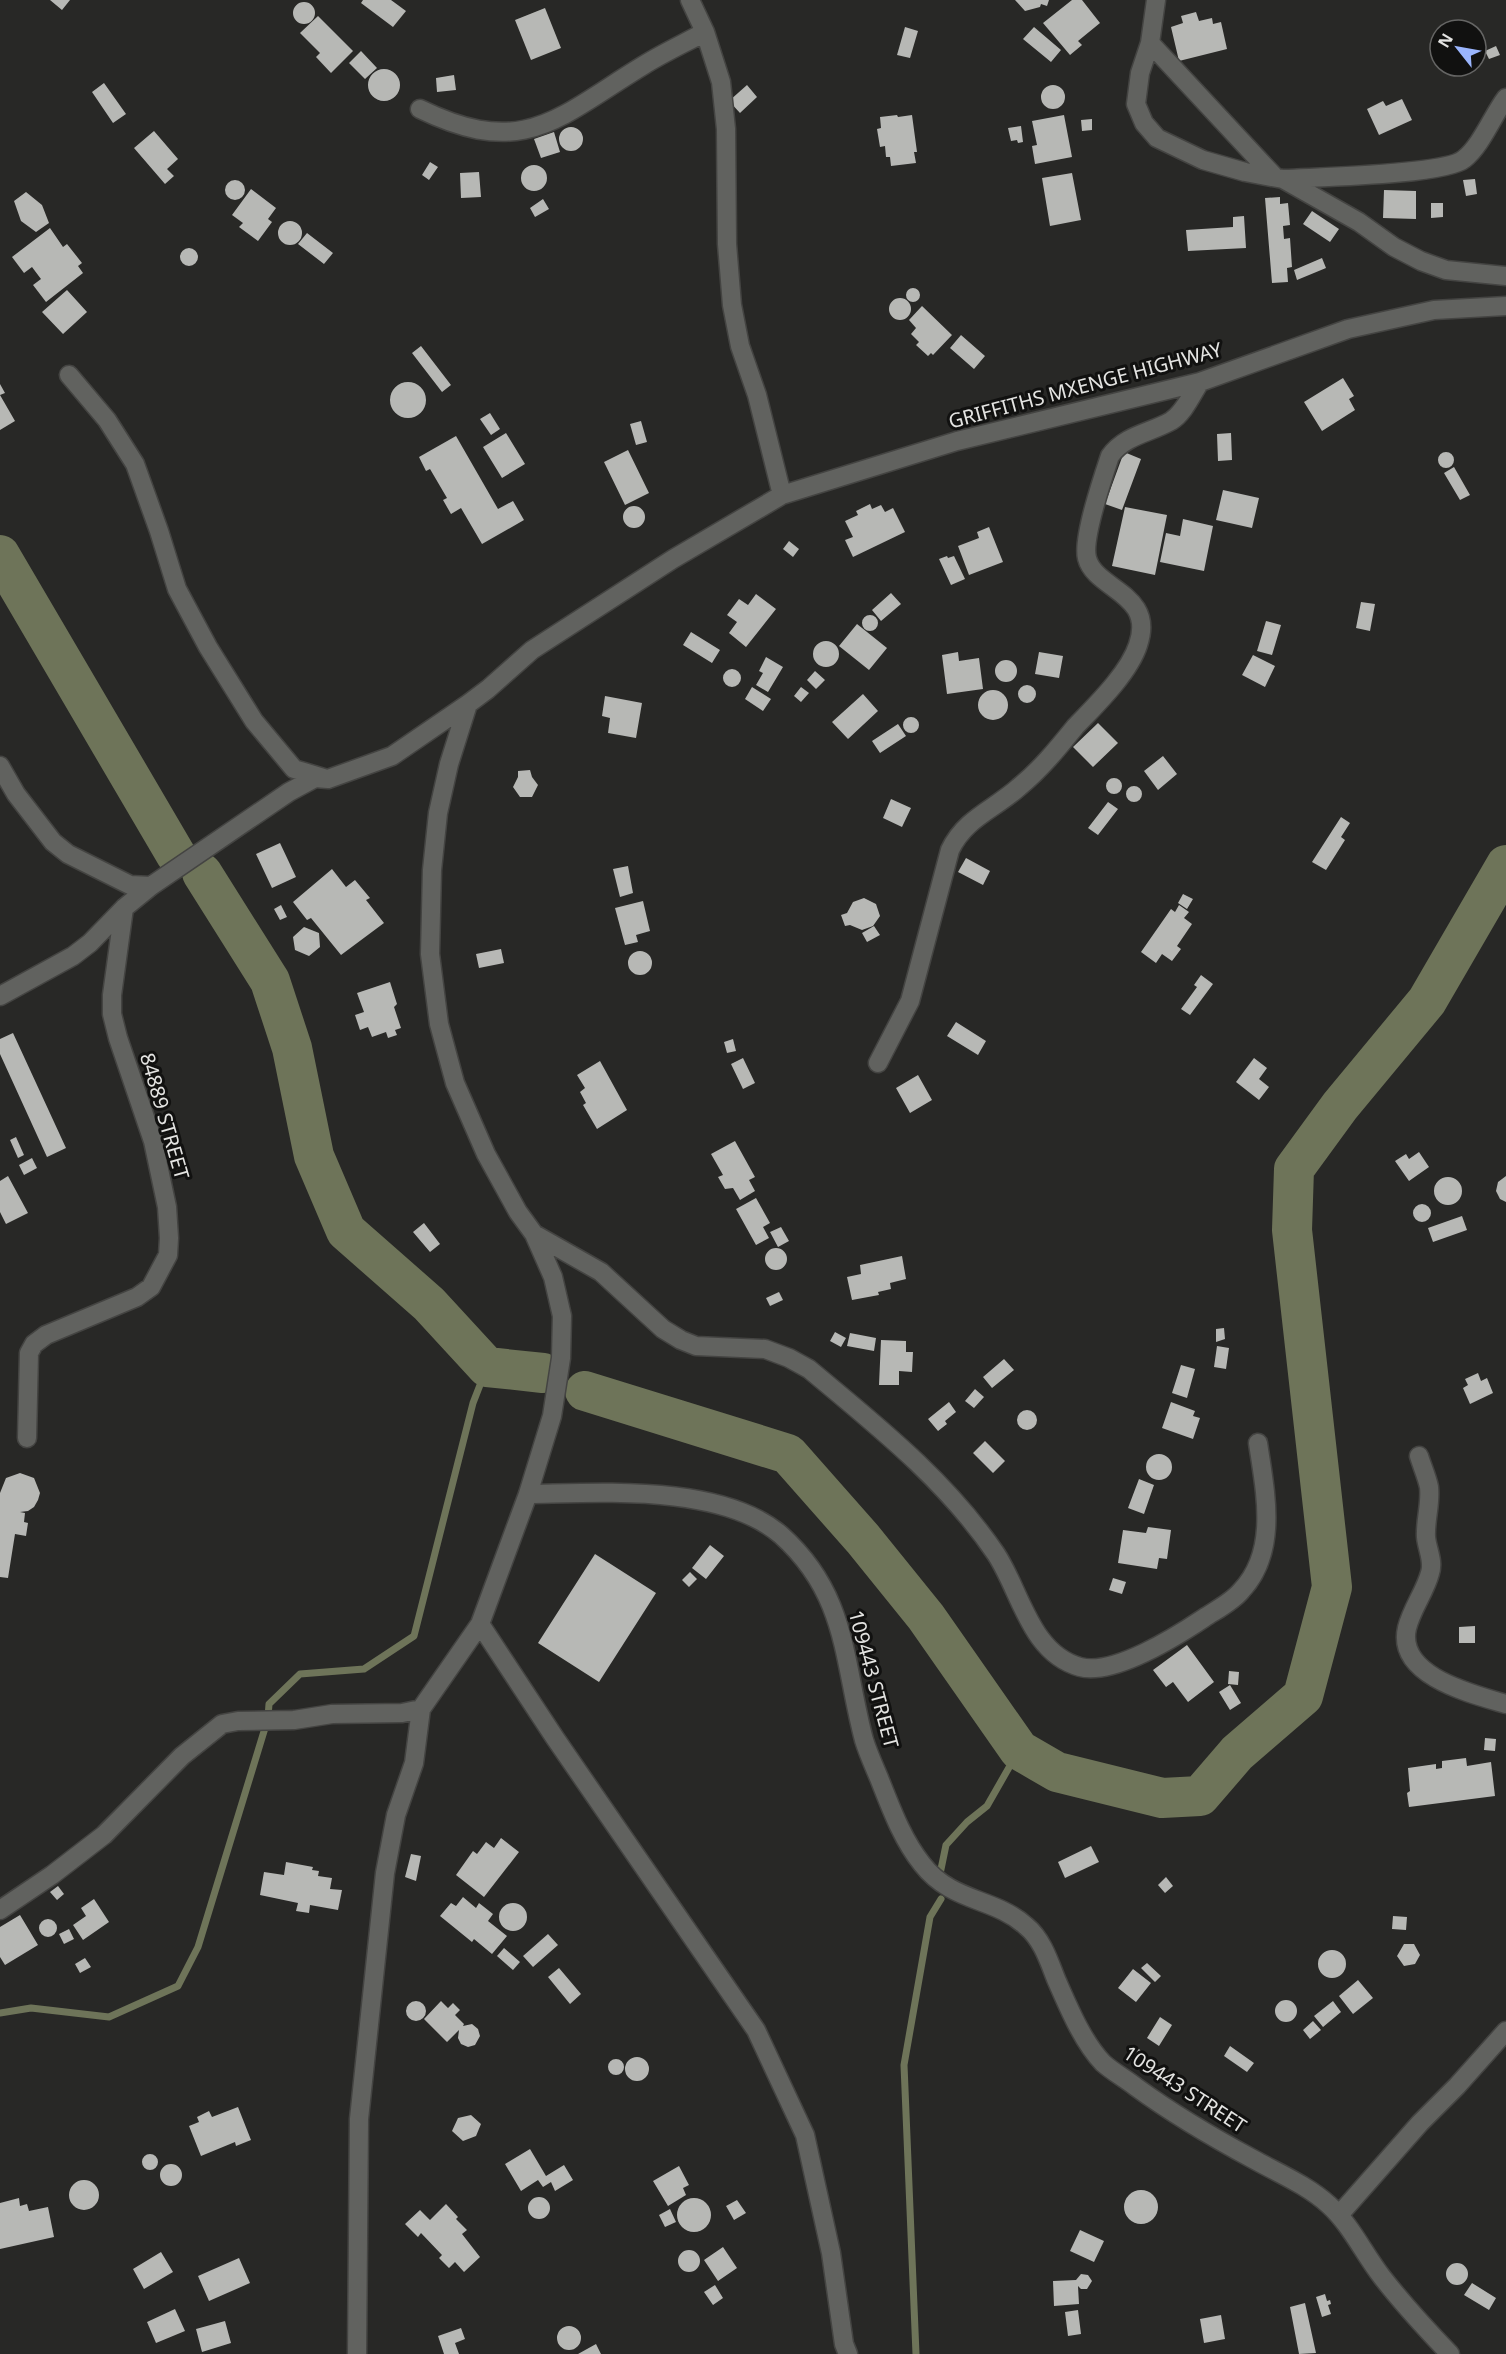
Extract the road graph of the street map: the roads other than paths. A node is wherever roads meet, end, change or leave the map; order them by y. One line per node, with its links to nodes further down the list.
1 (690, 0): 3 (street)
2 (1156, 0): 4 (street)
3 (705, 32): 6 (street); 12 (street)
4 (1150, 43): 7 (street); 7 (street)
5 (1506, 98): 7 (street)
6 (420, 109)
7 (1278, 177): 8 (street)
8 (1506, 276)
9 (1506, 306): 11 (street, GRIFFITHS MXENGE HIGHWAY)
10 (69, 375): 15 (street)
11 (1200, 382): 12 (street, GRIFFITHS MXENGE HIGHWAY); 19 (street)
12 (782, 495): 13 (street, GRIFFITHS MXENGE HIGHWAY)
13 (468, 704): 15 (street, GRIFFITHS MXENGE HIGHWAY); 20 (street)
14 (0, 766): 16 (street)
15 (328, 779): 16 (street, GRIFFITHS MXENGE HIGHWAY)
16 (151, 886): 17 (street, GRIFFITHS MXENGE HIGHWAY)
17 (124, 908): 18 (street, GRIFFITHS MXENGE HIGHWAY); 21 (street, 84889 STREET)
18 (0, 996)
19 (878, 1063)
20 (534, 1234): 22 (street); 24 (street)
21 (27, 1438)
22 (1258, 1443)
23 (1419, 1456): 26 (street)
24 (528, 1494): 25 (street); 30 (street, 109443 STREET)
25 (480, 1624): 27 (street); 32 (street)
26 (1506, 1704)
27 (421, 1709): 28 (street); 31 (street)
28 (0, 1910)
29 (1506, 2031): 30 (street)
30 (1339, 2215): 33 (street, 109443 STREET)
31 (357, 2354)
32 (848, 2354)
33 (1450, 2354)

